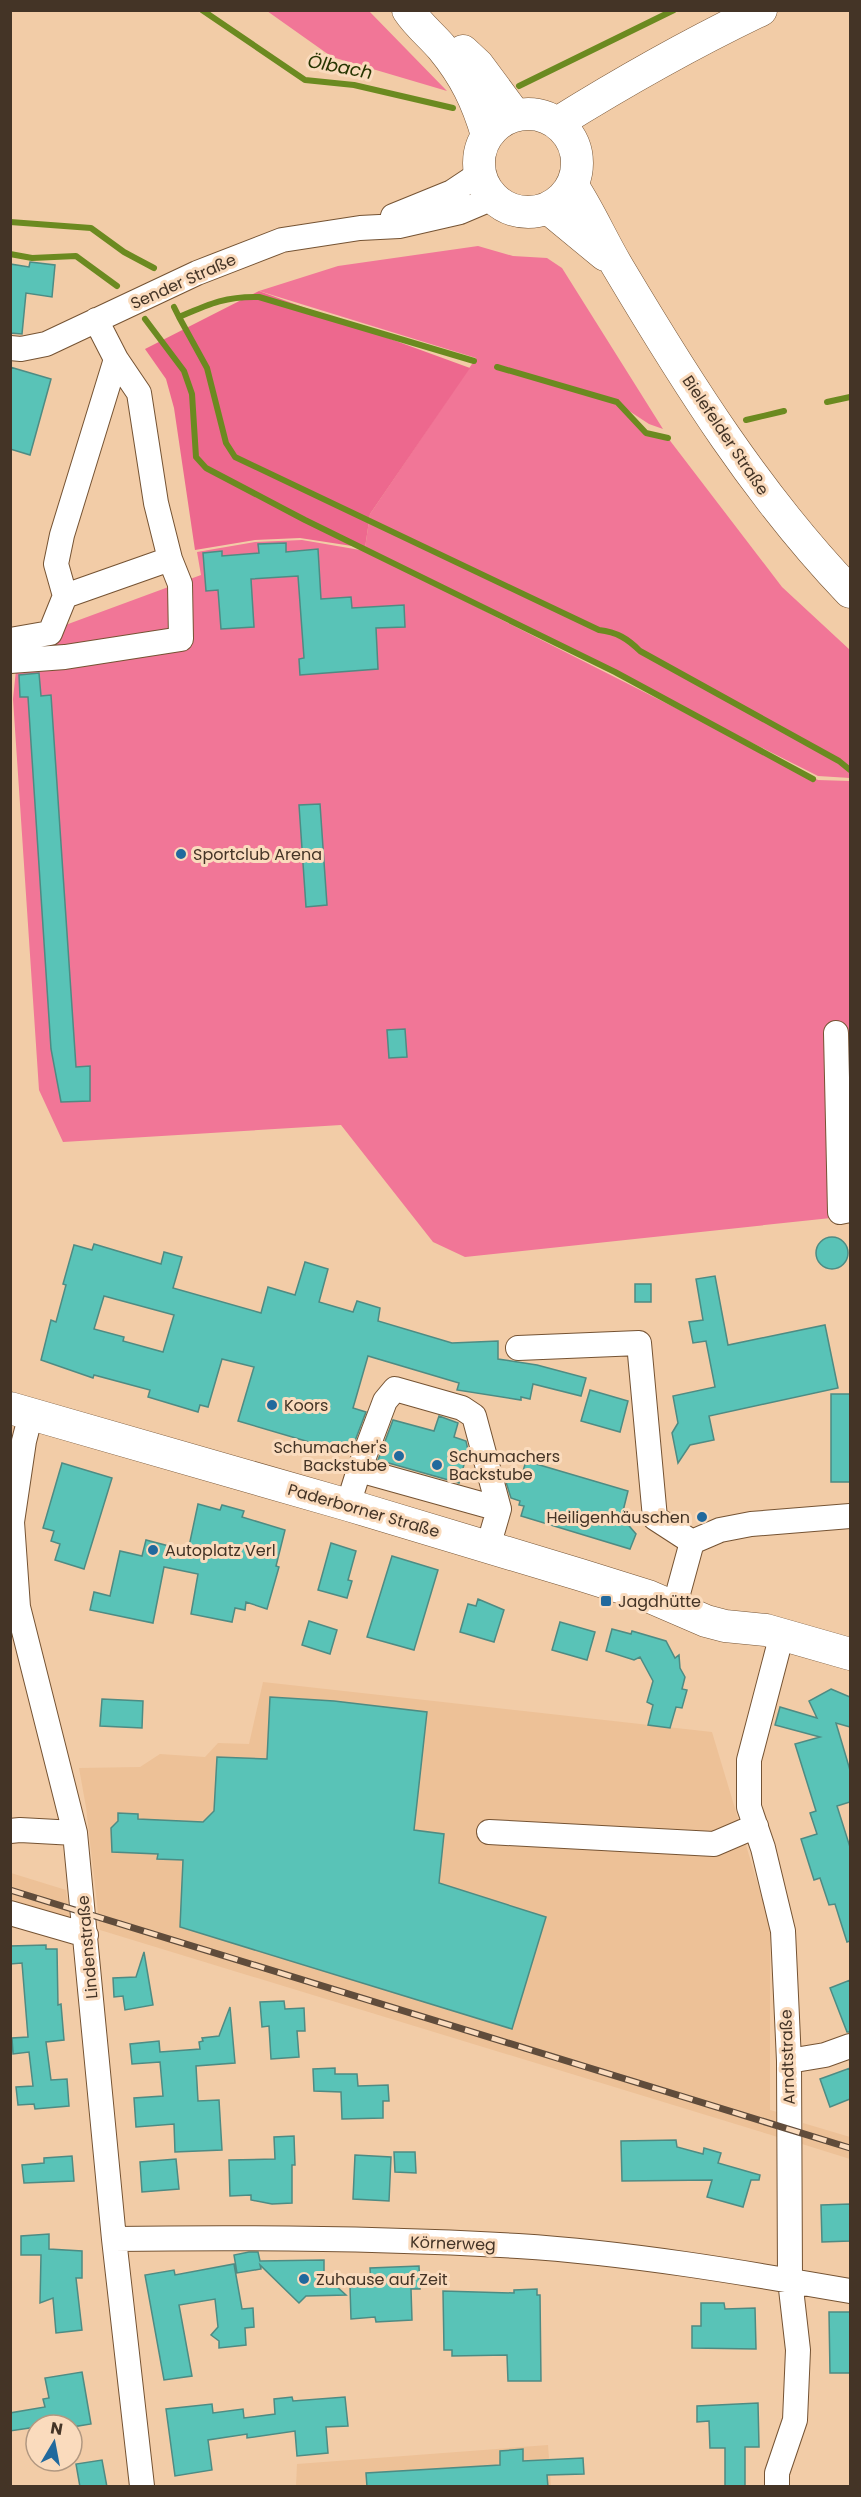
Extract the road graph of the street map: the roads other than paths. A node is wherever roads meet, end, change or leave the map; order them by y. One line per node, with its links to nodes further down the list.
1 (408, 10): 6 (main road)
2 (420, 10): 4 (main road)
3 (761, 10): 5 (main road)
4 (515, 115): 5 (main road); 6 (main road)
5 (565, 132): 7 (main road)
6 (487, 135): 8 (main road)
7 (572, 185): 9 (main road); 10 (main road, Bielefelder Straße)
8 (486, 186): 9 (main road); 11 (street, Sender Straße)
9 (548, 208): 10 (main road, Bielefelder Straße)
10 (617, 267): 15 (main road, Bielefelder Straße)
11 (96, 320): 12 (street, Sender Straße); 13 (street)
12 (10, 348)
13 (116, 359): 14 (street); 16 (street)
14 (170, 559): 16 (street); 18 (street)
15 (850, 592)
16 (65, 596): 17 (street)
17 (10, 640)
18 (10, 661)
19 (836, 1034): 20 (street)
20 (850, 1210)
21 (518, 1348): 27 (street)
22 (21, 1411): 24 (main road, Paderborner Straße); 30 (street, Lindenstraße)
23 (359, 1470): 24 (street); 25 (street); 25 (street)
24 (348, 1505): 28 (main road, Paderborner Straße)
25 (499, 1509): 28 (street)
26 (850, 1516): 27 (street)
27 (692, 1542): 29 (street)
28 (488, 1547): 29 (main road, Paderborner Straße)
29 (666, 1601): 31 (main road, Paderborner Straße)
30 (14, 1607): 36 (street, Lindenstraße)
31 (774, 1632): 32 (main road, Paderborner Straße); 33 (street, Arndtstraße)
32 (850, 1654)
33 (756, 1826): 35 (street); 40 (street, Arndtstraße)
34 (10, 1832): 36 (street)
35 (489, 1832)
36 (75, 1833): 38 (street, Lindenstraße)
37 (10, 1913): 38 (street)
38 (86, 1935): 41 (street, Lindenstraße)
39 (850, 2046): 40 (street)
40 (789, 2061): 42 (street, Arndtstraße)
41 (114, 2238): 42 (street, Körnerweg); 44 (street, Lindenstraße)
42 (790, 2280): 43 (street, Körnerweg); 45 (street, Arndtstraße)
43 (850, 2291)
44 (142, 2487)
45 (777, 2487)

